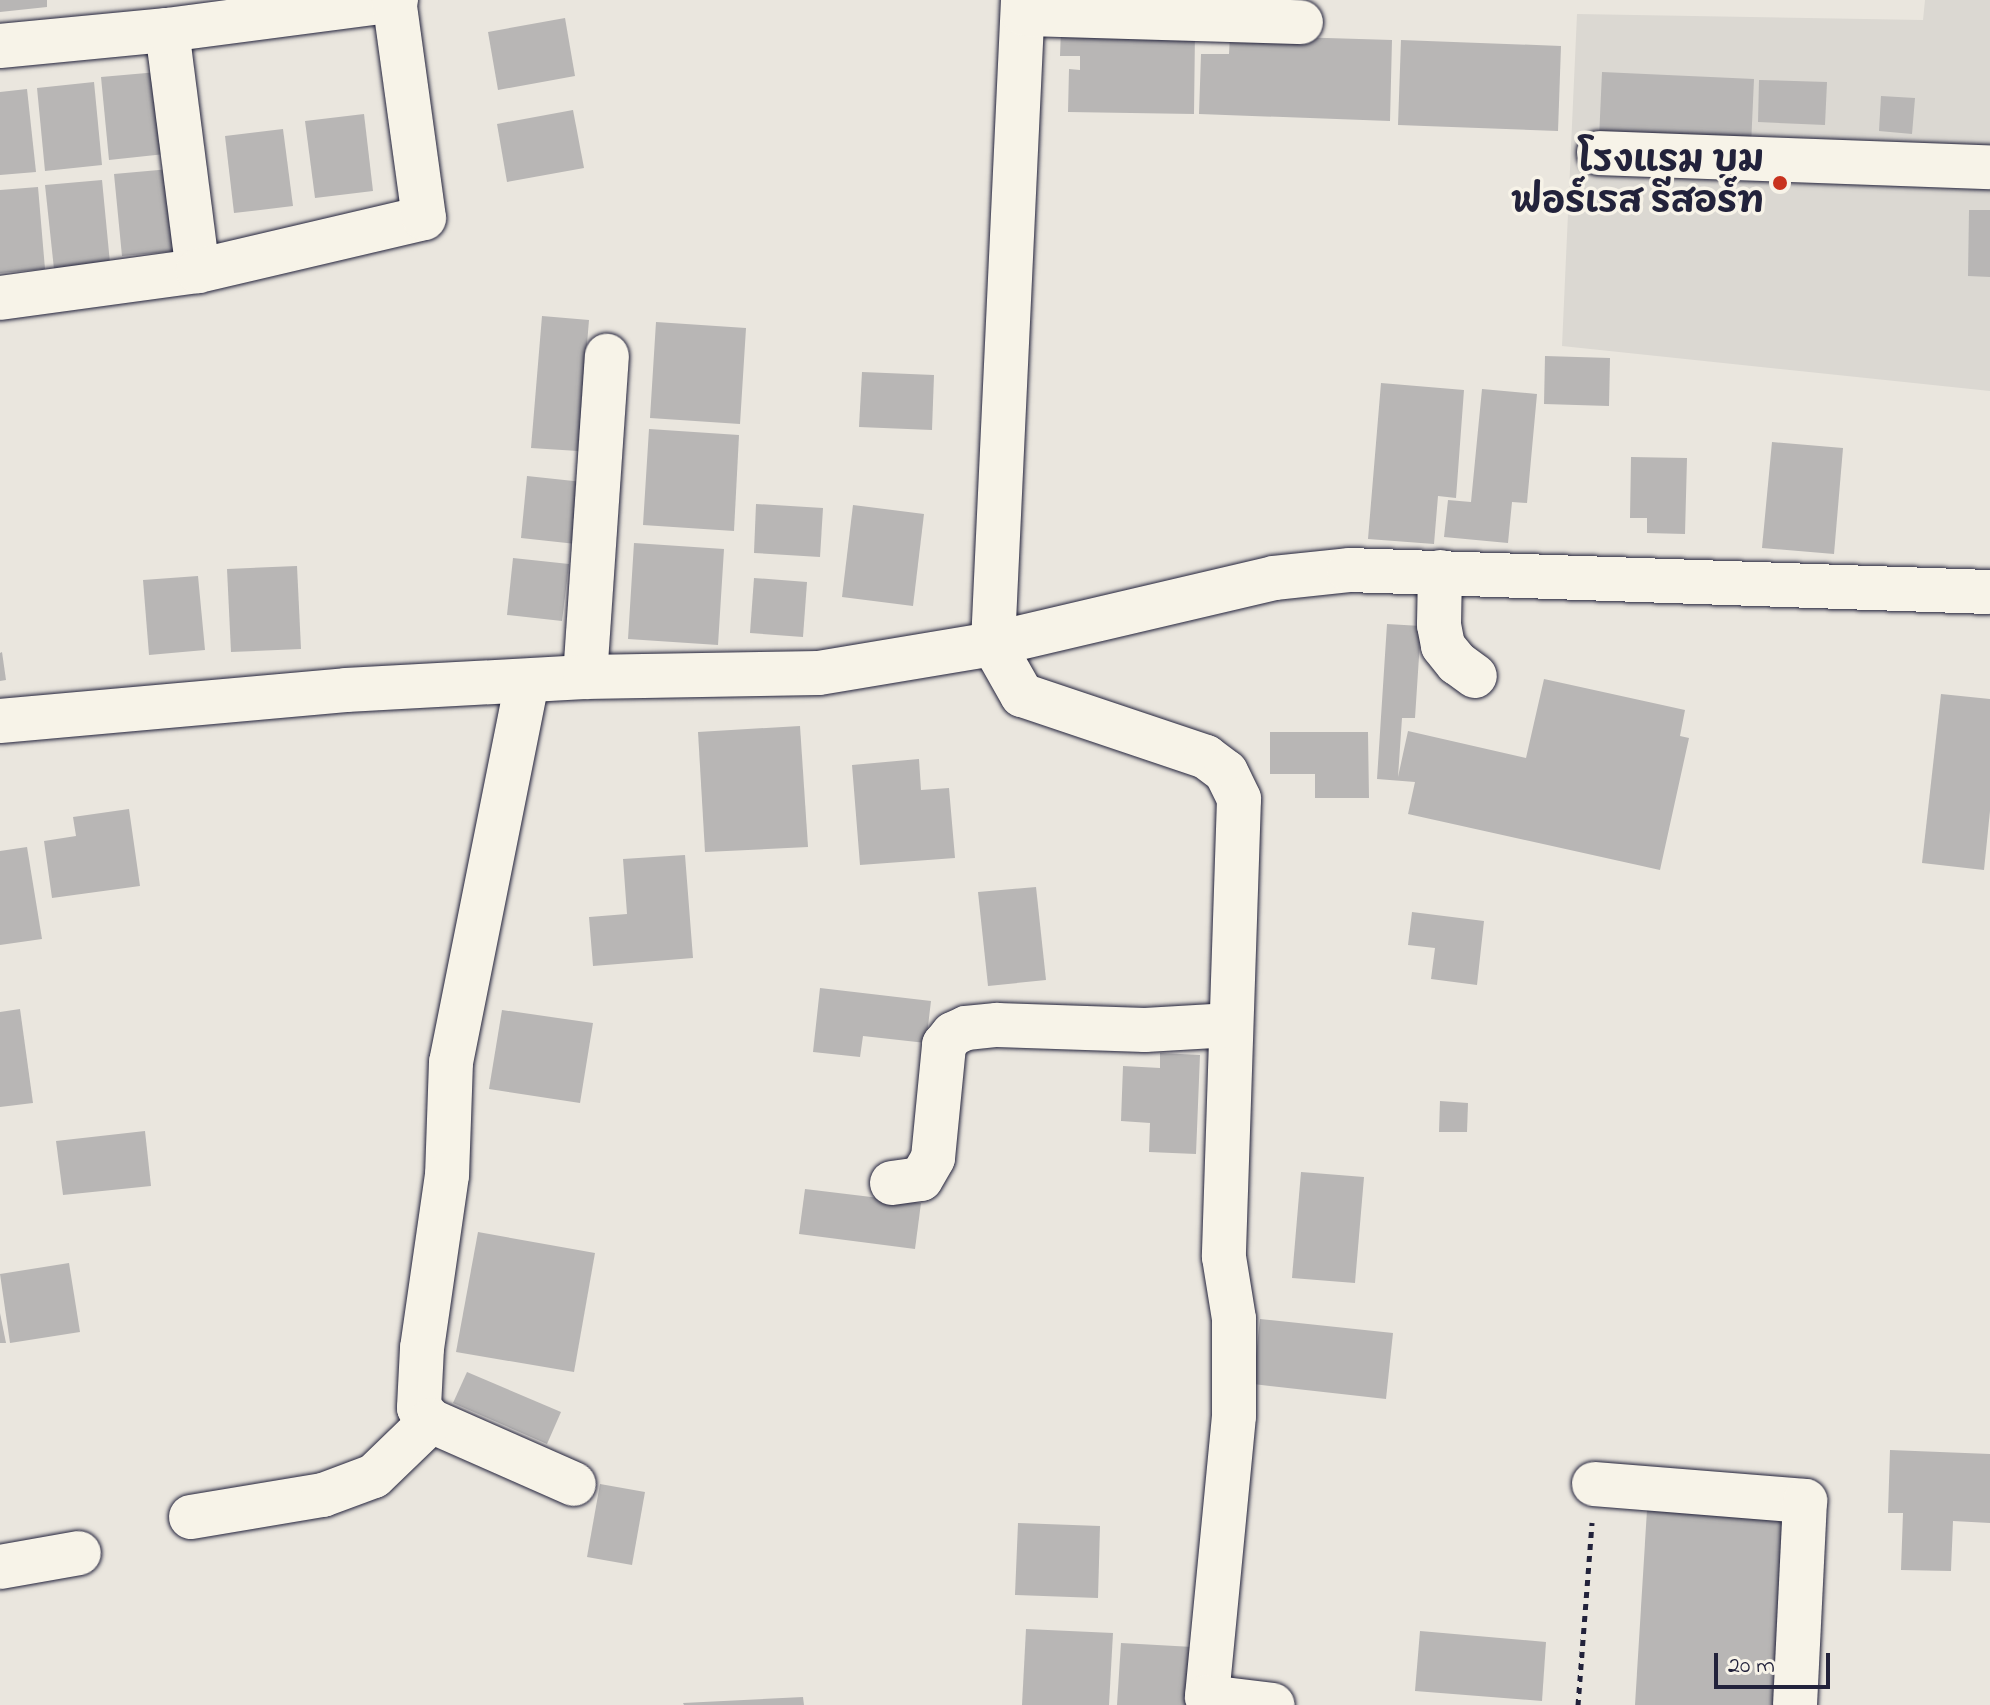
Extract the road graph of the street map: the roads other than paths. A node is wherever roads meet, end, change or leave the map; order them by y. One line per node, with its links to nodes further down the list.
1 (395, 0): 4 (street); 8 (street)
2 (1023, 7): 3 (street); 13 (street)
3 (1301, 22)
4 (167, 30): 5 (street); 8 (street)
5 (0, 46)
6 (1599, 153): 7 (street)
7 (1990, 167)
8 (198, 271): 9 (street)
9 (0, 298)
10 (607, 356): 15 (street)
11 (1440, 572): 12 (street); 13 (street); 14 (street)
12 (1990, 592)
13 (993, 644): 15 (street); 18 (street)
14 (1475, 676)
15 (585, 677): 16 (street)
16 (527, 682): 17 (street); 20 (street)
17 (0, 721)
18 (1231, 1025): 19 (street); 26 (street)
19 (892, 1183)
20 (431, 1421): 21 (street); 23 (street)
21 (574, 1484)
22 (1594, 1484): 27 (street)
23 (191, 1517)
24 (79, 1553): 25 (street)
25 (0, 1567)
26 (1273, 1705)
27 (1795, 1705)

